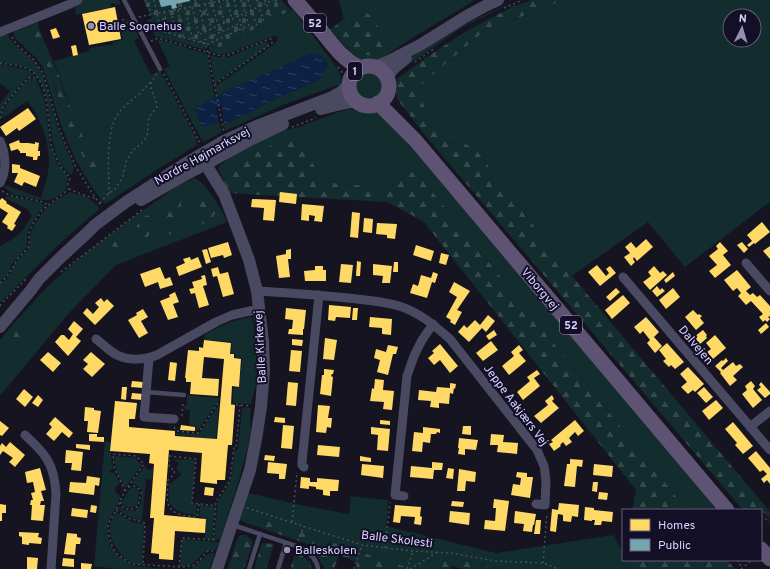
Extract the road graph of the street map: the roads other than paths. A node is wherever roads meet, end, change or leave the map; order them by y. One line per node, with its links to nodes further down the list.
1 (78, 0): 5 (street)
2 (124, 0): 10 (lane)
3 (295, 0): 7 (main road, 52)
4 (498, 5): 6 (street)
5 (4, 31)
6 (420, 45): 8 (street, 1); 12 (street)
7 (334, 47): 9 (main road, 1); 11 (main road, 1)
8 (375, 67): 9 (main road, 1); 12 (main road, 1)
9 (360, 68): 11 (main road, 1)
10 (160, 69)
11 (349, 83): 13 (main road, 1); 16 (street, Nordre Højmarksvej / 1)
12 (384, 91): 13 (main road); 14 (main road, Viborgvej / 1)
13 (357, 101): 16 (street, Nordre Højmarksvej)
14 (415, 140): 40 (main road, Viborgvej / 52)
15 (0, 141): 17 (street)
16 (202, 155): 20 (street, Nordre Højmarksvej); 21 (street, Balle Kirkevej)
17 (0, 183)
18 (746, 263): 22 (street)
19 (623, 277): 34 (street, Dalvejen)
20 (39, 279): 25 (street, Nordre Højmarksvej); 27 (street, Nordre Højmarksvej)
21 (257, 291): 23 (street, Jeppe Aakjærs Vej); 24 (street, Balle Kirkevej)
22 (770, 291)
23 (319, 295): 26 (street, Jeppe Aakjærs Vej); 37 (street)
24 (259, 309): 29 (street); 41 (street, Balle Kirkevej)
25 (0, 316)
26 (433, 324): 38 (street); 39 (street, Jeppe Aakjærs Vej)
27 (0, 327)
28 (96, 339): 29 (street)
29 (149, 358): 30 (street)
30 (146, 392): 31 (lane); 33 (street)
31 (184, 395)
32 (770, 411): 34 (street)
33 (174, 419)
34 (750, 428): 36 (street, Dalvejen)
35 (25, 435): 46 (street)
36 (770, 450)
37 (303, 466)
38 (399, 496)
39 (540, 505)
40 (726, 509)
41 (231, 525): 42 (lane); 47 (street, Balle Kirkevej)
42 (260, 534): 43 (lane); 48 (lane)
43 (286, 543): 49 (lane); 50 (lane)
44 (762, 550): 45 (main road)
45 (770, 559)
46 (51, 569)
47 (217, 569)
48 (249, 569)
49 (278, 569)
50 (318, 569)

